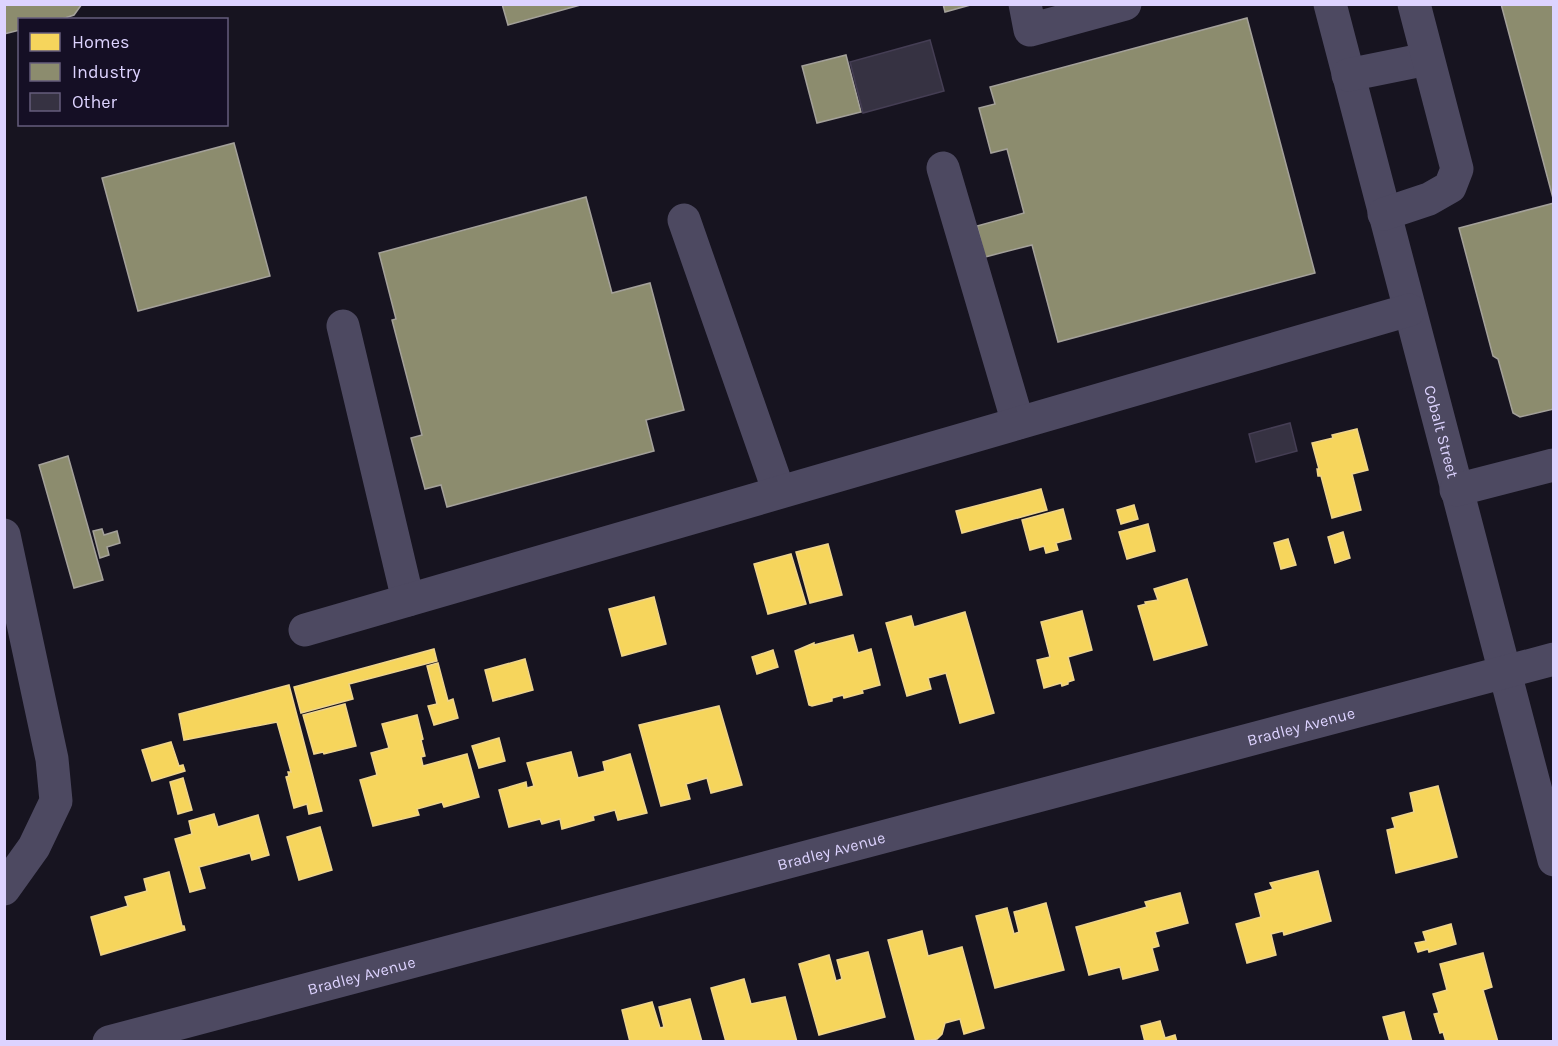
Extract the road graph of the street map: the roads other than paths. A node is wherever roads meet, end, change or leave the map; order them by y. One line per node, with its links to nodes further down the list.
1 (1025, 4): 2 (street)
2 (1125, 4)
3 (1330, 4): 6 (street, Cobalt Street)
4 (1414, 4): 5 (street)
5 (1427, 59): 6 (street); 8 (street)
6 (1348, 75): 8 (street, Cobalt Street)
7 (943, 168): 12 (street)
8 (1384, 214): 10 (street, Cobalt Street)
9 (684, 220): 15 (street)
10 (1409, 310): 12 (street); 14 (street, Cobalt Street)
11 (343, 326): 17 (street)
12 (1018, 423): 15 (street)
13 (1553, 466): 14 (street)
14 (1456, 490): 20 (street, Cobalt Street)
15 (779, 492): 17 (street)
16 (4, 535): 22 (street)
17 (408, 600): 18 (street)
18 (305, 630)
19 (1554, 659): 20 (street, Bradley Avenue)
20 (1503, 673): 21 (street, Cobalt Street); 23 (street, Bradley Avenue)
21 (1554, 860)
22 (4, 889)
23 (109, 1041)

